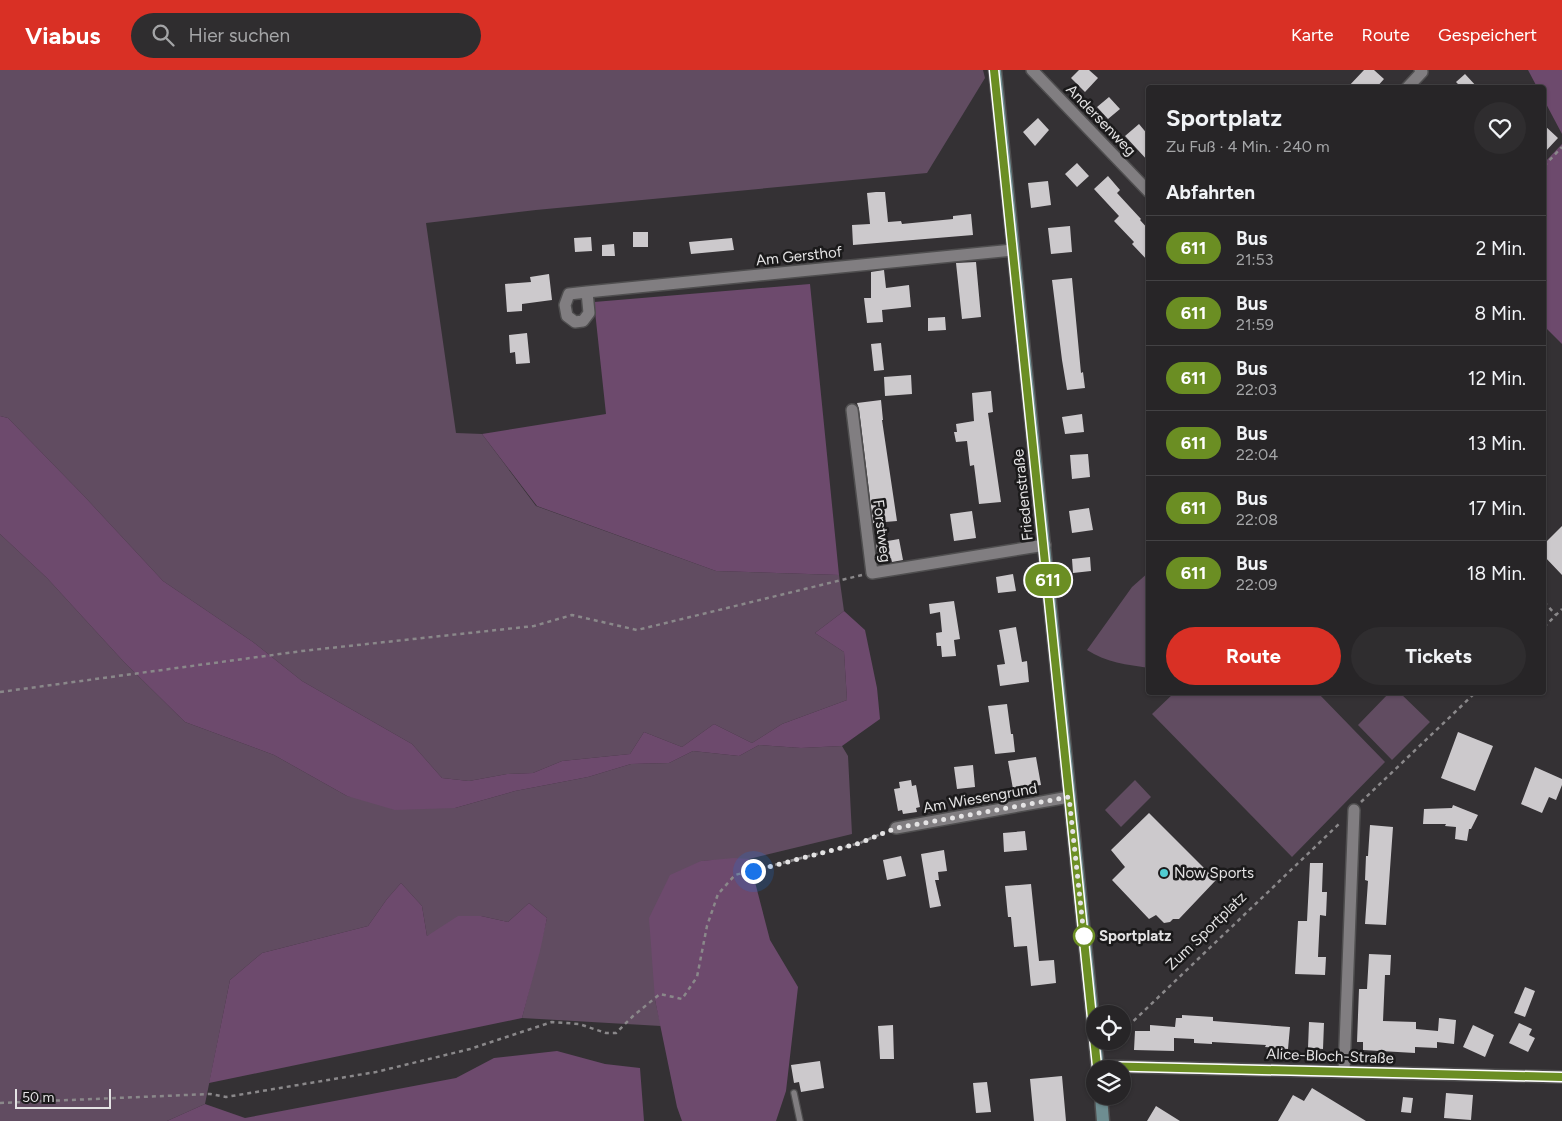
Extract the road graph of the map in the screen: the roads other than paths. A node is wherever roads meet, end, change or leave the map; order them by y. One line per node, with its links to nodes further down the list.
1 (994, 70): 6 (main road, Friedenstraße)
2 (1032, 70): 5 (street, Andersenweg)
3 (1421, 71): 4 (street)
4 (1409, 85)
5 (1146, 189)
6 (1013, 250): 7 (street, Am Gersthof); 9 (main road, Friedenstraße)
7 (587, 292)
8 (852, 410): 9 (street, Forstweg)
9 (1044, 545): 10 (main road, Friedenstraße)
10 (1069, 797): 12 (street, Am Wiesengrund); 13 (main road, Friedenstraße)
11 (1354, 810): 15 (street)
12 (896, 828)
13 (1097, 1060)
14 (1131, 1068): 15 (street, Alice-Bloch-Straße)
15 (1344, 1071): 16 (street, Alice-Bloch-Straße)
16 (1562, 1077)
17 (794, 1093): 19 (lane)
18 (1102, 1105): 20 (main road)
19 (800, 1121)
20 (1103, 1121)

